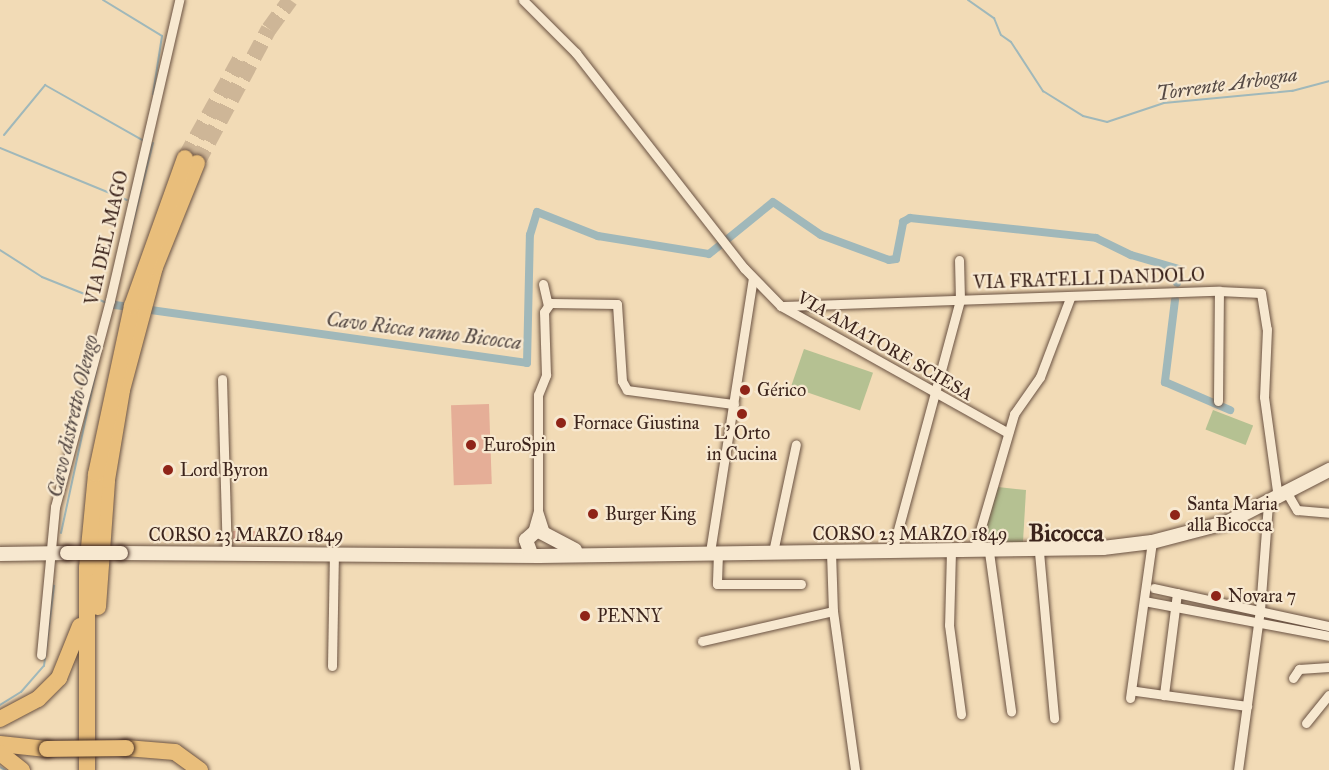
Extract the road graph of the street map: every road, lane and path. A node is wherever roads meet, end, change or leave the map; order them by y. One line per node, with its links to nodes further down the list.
1 (179, 0): 29 (street, VIA DEL MAGO)
2 (523, 0): 4 (street, VIA AMATORE SCIESA)
3 (959, 260): 8 (street)
4 (753, 278): 10 (street, VIA AMATORE SCIESA); 14 (street)
5 (543, 284): 9 (street)
6 (1219, 291): 7 (street, VIA FRATELLI DANDOLO); 13 (street); 18 (street, VIA FRATELLI DANDOLO)
7 (1070, 298): 8 (street, VIA FRATELLI DANDOLO); 15 (street)
8 (960, 300): 10 (street, VIA FRATELLI DANDOLO); 12 (street)
9 (548, 304): 14 (street); 20 (street)
10 (781, 306): 12 (street, VIA AMATORE SCIESA)
11 (222, 379): 30 (street)
12 (935, 396): 15 (street, VIA AMATORE SCIESA); 25 (street)
13 (1218, 401)
14 (734, 404): 34 (street)
15 (1008, 433): 22 (street)
16 (796, 444): 23 (street)
17 (1329, 470): 18 (main road, CORSO 23 MARZO 1849)
18 (1278, 498): 19 (street); 21 (main road, CORSO 23 MARZO 1849); 44 (street)
19 (1329, 513)
20 (538, 533): 32 (main road, CORSO 23 MARZO 1849); 33 (main road, CORSO 23 MARZO 1849); 36 (main road); 37 (main road)
21 (1152, 542): 28 (main road, CORSO 23 MARZO 1849); 42 (street)
22 (974, 551): 26 (main road, CORSO 23 MARZO 1849); 27 (main road, CORSO 23 MARZO 1849)
23 (773, 552): 24 (main road, CORSO 23 MARZO 1849); 34 (main road, CORSO 23 MARZO 1849)
24 (831, 552): 25 (main road, CORSO 23 MARZO 1849); 45 (street)
25 (892, 552): 26 (main road, CORSO 23 MARZO 1849)
26 (951, 552): 58 (street)
27 (989, 552): 28 (main road, CORSO 23 MARZO 1849); 57 (street)
28 (1040, 552): 59 (street)
29 (51, 553): 30 (main road, CORSO 23 MARZO 1849, bridge); 35 (main road, CORSO 23 MARZO 1849); 50 (street, VIA DEL MAGO)
30 (227, 553): 31 (main road, CORSO 23 MARZO 1849)
31 (334, 553): 32 (main road, CORSO 23 MARZO 1849); 51 (street)
32 (493, 553): 36 (main road, CORSO 23 MARZO 1849)
33 (583, 553): 34 (main road, CORSO 23 MARZO 1849); 37 (main road, CORSO 23 MARZO 1849)
34 (714, 553): 39 (street)
35 (0, 554)
36 (531, 554): 37 (main road, CORSO 23 MARZO 1849)
37 (545, 554)
38 (87, 568): 60 (highway); 64 (highway); 64 (highway)
39 (801, 584)
40 (1154, 588): 41 (street)
41 (1177, 593): 43 (street); 44 (street)
42 (1144, 601): 43 (street); 54 (street)
43 (1175, 606): 46 (street); 54 (street)
44 (1260, 610): 46 (street); 47 (street)
45 (833, 611): 49 (street); 67 (street)
46 (1259, 622): 48 (street); 56 (street)
47 (1329, 626)
48 (1329, 636)
49 (702, 641)
50 (41, 655)
51 (332, 666)
52 (1329, 667): 53 (street)
53 (1293, 678)
54 (1164, 695): 56 (street)
55 (1329, 695): 61 (street)
56 (1247, 706): 68 (street)
57 (1011, 711)
58 (961, 714)
59 (1054, 718)
60 (0, 719)
61 (1306, 723)
62 (0, 744): 66 (highway, bridge)
63 (0, 753): 65 (highway)
64 (94, 766)
65 (22, 770)
66 (200, 770)
67 (855, 770)
68 (1238, 770)

